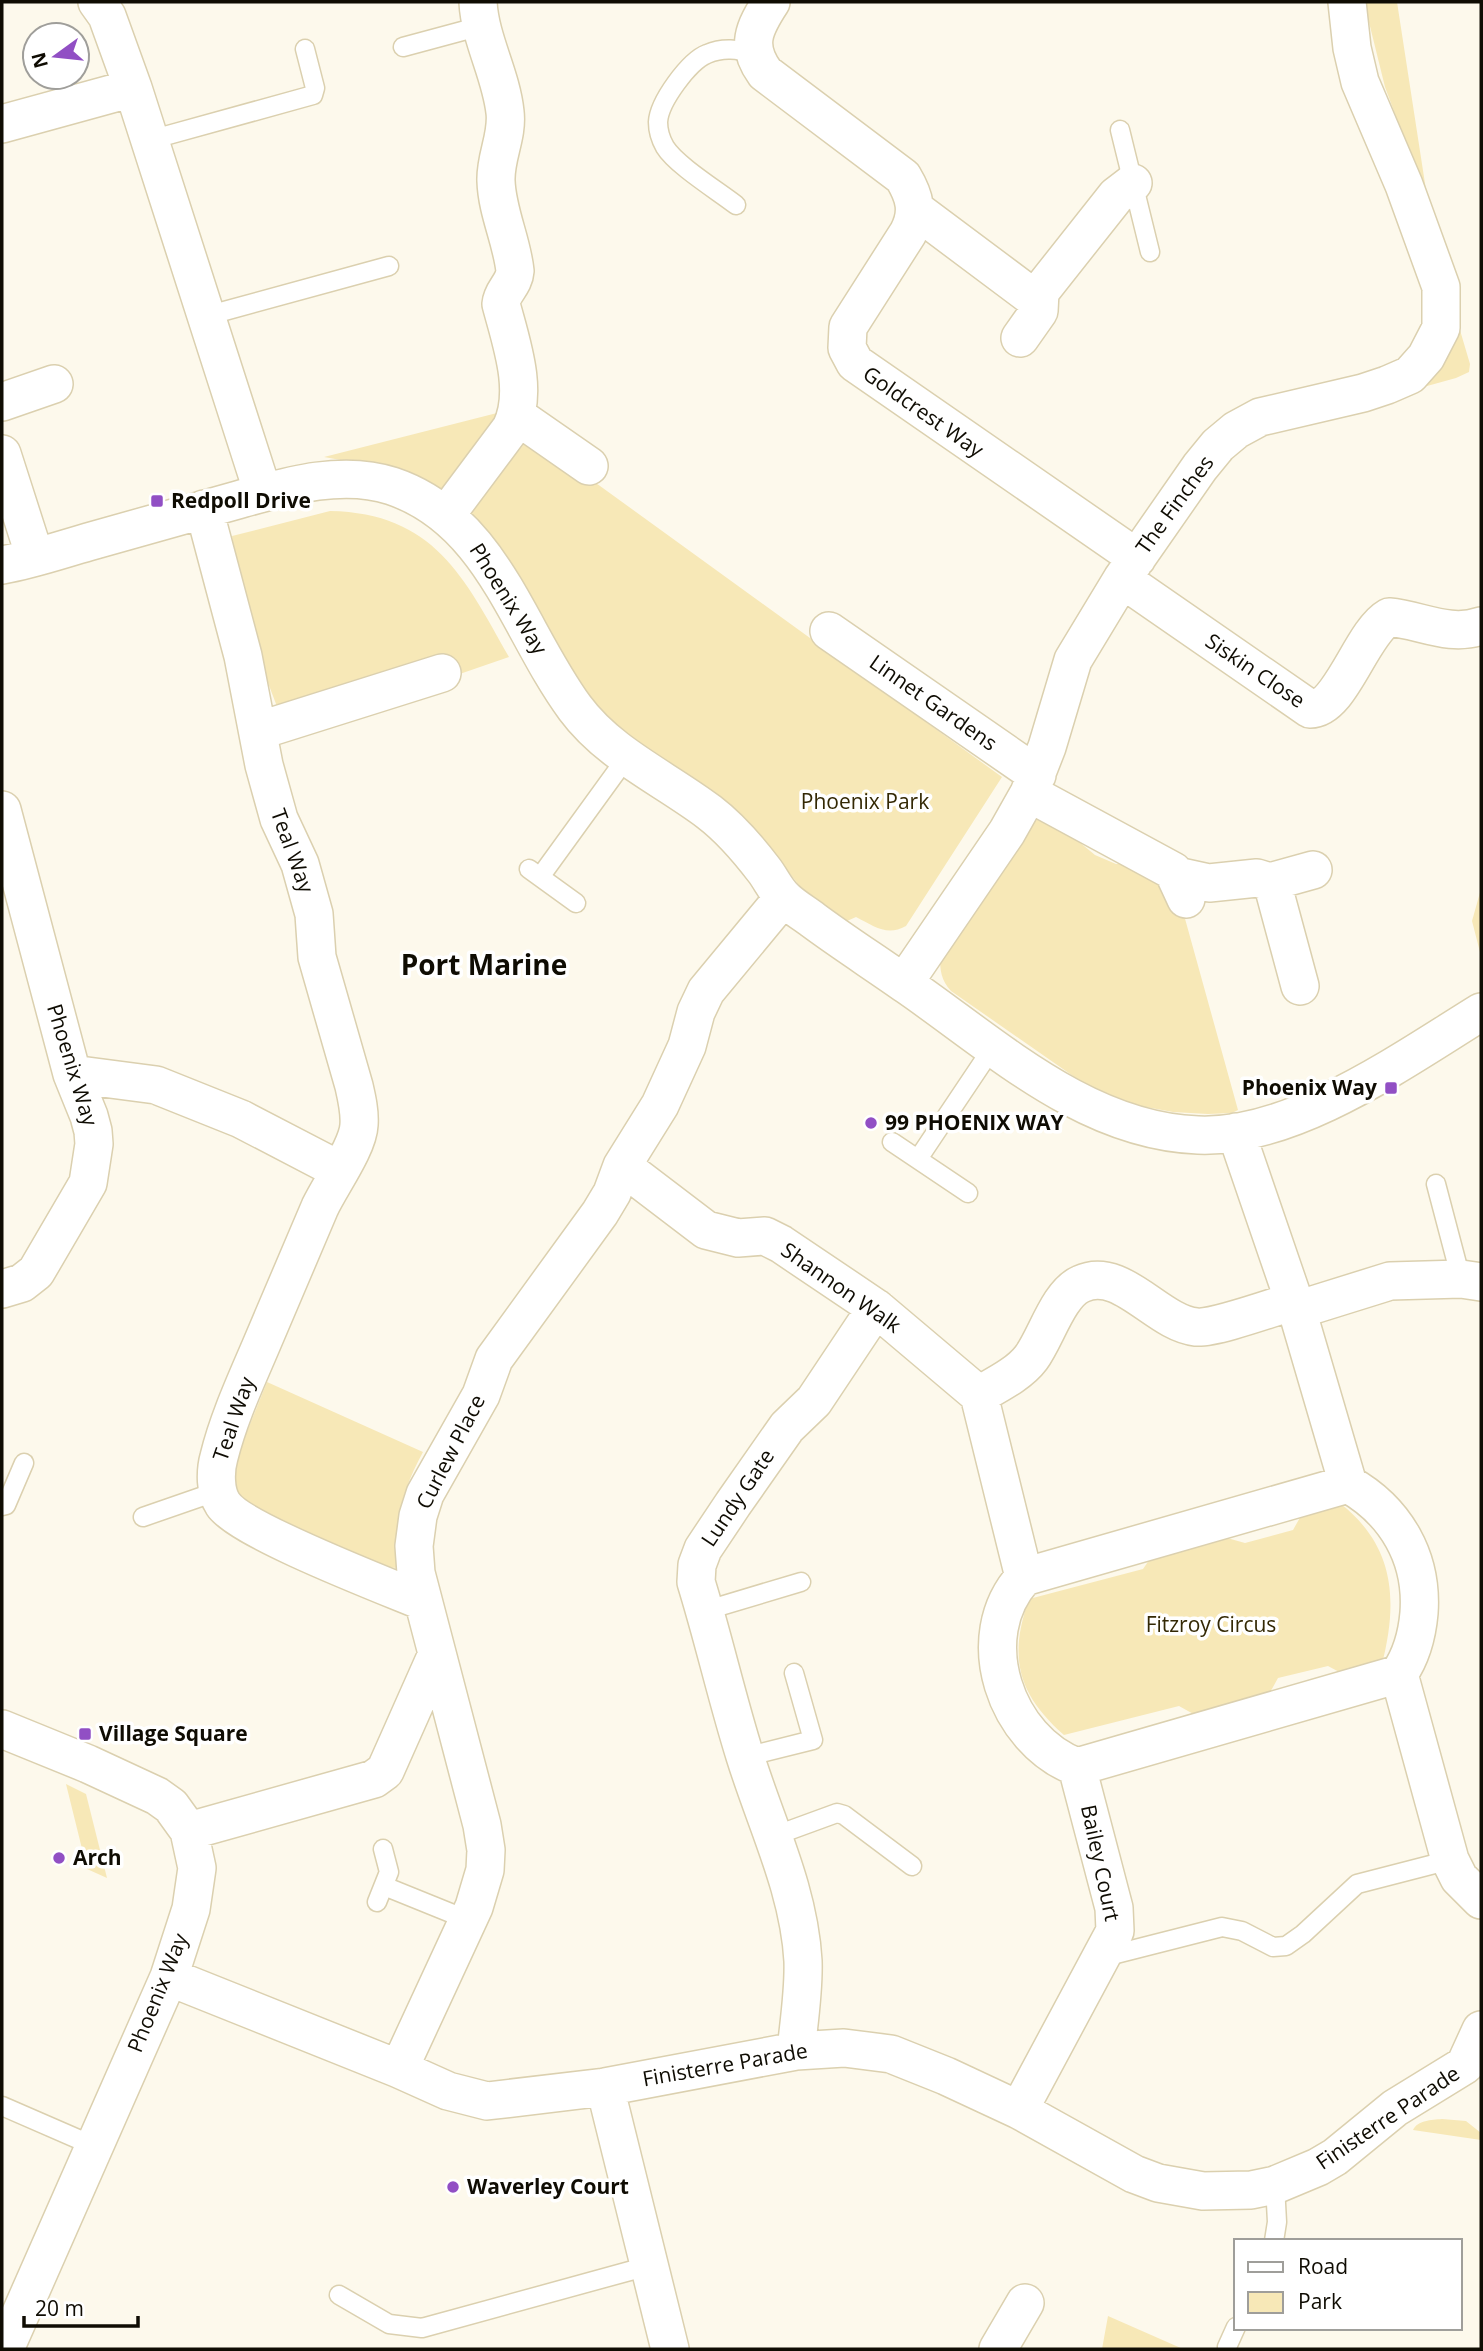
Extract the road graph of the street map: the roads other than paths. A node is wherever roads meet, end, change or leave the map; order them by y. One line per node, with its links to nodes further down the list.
1 (97, 2): 8 (street)
2 (771, 2): 7 (street)
3 (1347, 2): 29 (street, The Finches)
4 (479, 14): 5 (lane); 22 (street)
5 (403, 47)
6 (305, 49): 11 (lane)
7 (754, 54): 13 (lane); 14 (street)
8 (133, 88): 9 (street); 11 (street)
9 (2, 124)
10 (1120, 130): 12 (lane)
11 (150, 140): 18 (street)
12 (1133, 183): 15 (lane); 17 (street)
13 (736, 205)
14 (916, 209): 17 (street); 29 (street, Goldcrest Way)
15 (1150, 252)
16 (389, 266): 18 (lane)
17 (1040, 302): 19 (street)
18 (206, 317): 25 (street)
19 (1020, 338)
20 (54, 384): 21 (street)
21 (2, 402)
22 (517, 416): 24 (street); 27 (street)
23 (2, 454): 28 (street, Phoenix Way)
24 (589, 466)
25 (263, 493): 26 (street, Phoenix Way); 27 (street, Phoenix Way)
26 (204, 509): 28 (street, Phoenix Way); 33 (street, Teal Way)
27 (446, 515): 34 (street, Phoenix Way)
28 (18, 561)
29 (1130, 569): 30 (street, Siskin Close); 35 (street, The Finches)
30 (1481, 626)
31 (829, 631): 35 (street, Linnet Gardens)
32 (442, 673): 33 (street)
33 (258, 731): 50 (street, Teal Way)
34 (627, 757): 39 (street, Phoenix Way); 40 (lane)
35 (1033, 784): 38 (street, Linnet Gardens); 41 (street, The Finches)
36 (2, 810): 45 (street, Phoenix Way)
37 (1313, 870): 38 (street, Linnet Gardens)
38 (1270, 881): 42 (street)
39 (783, 898): 41 (street, Phoenix Way); 49 (street, Curlew Place)
40 (576, 903)
41 (904, 983): 44 (street, Phoenix Way)
42 (1300, 986)
43 (1481, 1012): 46 (street, Phoenix Way)
44 (993, 1047): 46 (street, Phoenix Way); 48 (lane)
45 (72, 1074): 50 (street); 54 (street, Phoenix Way)
46 (1236, 1132): 55 (street)
47 (892, 1142): 48 (lane)
48 (918, 1159): 52 (lane)
49 (622, 1166): 56 (street, Shannon Walk); 65 (street, Curlew Place)
50 (339, 1170): 60 (street, Teal Way)
51 (1436, 1184): 53 (lane)
52 (968, 1194)
53 (1471, 1280): 55 (street)
54 (2, 1289)
55 (1296, 1305): 57 (street); 59 (street)
56 (876, 1308): 57 (street, Shannon Walk); 66 (street, Lundy Gate)
57 (979, 1395): 63 (street)
58 (24, 1463): 61 (lane)
59 (1348, 1484): 63 (street); 69 (street)
60 (218, 1491): 62 (lane); 65 (street, Teal Way)
61 (2, 1506)
62 (143, 1517)
63 (1024, 1577): 72 (street)
64 (801, 1582): 66 (lane)
65 (422, 1601): 67 (street, Curlew Place)
66 (704, 1611): 71 (street, Lundy Gate)
67 (437, 1654): 73 (street); 79 (street, Curlew Place)
68 (794, 1673): 71 (lane)
69 (1399, 1674): 72 (street); 76 (street)
70 (2, 1729): 73 (street, Phoenix Way)
71 (745, 1757): 74 (street, Lundy Gate)
72 (1077, 1767): 80 (street, Bailey Court)
73 (189, 1831): 81 (street, Phoenix Way)
74 (774, 1836): 77 (lane); 83 (street, Lundy Gate)
75 (383, 1849): 79 (lane)
76 (1450, 1860): 78 (street); 80 (lane)
77 (912, 1866)
78 (1481, 1900)
79 (468, 1920): 84 (street, Curlew Place)
80 (1102, 1958): 88 (street, Bailey Court)
81 (169, 1976): 84 (street, Finisterre Parade); 89 (street, Phoenix Way)
82 (1481, 2030): 85 (street, Finisterre Parade)
83 (796, 2051): 86 (street, Finisterre Parade); 88 (street, Finisterre Parade)
84 (399, 2069): 86 (street, Finisterre Parade)
85 (1473, 2075): 90 (street, Finisterre Parade)
86 (606, 2087): 92 (street)
87 (2, 2106): 89 (lane)
88 (1019, 2110): 90 (street, Finisterre Parade)
89 (94, 2146): 96 (street, Phoenix Way)
90 (1276, 2185): 91 (lane)
91 (1274, 2239)
92 (648, 2266): 93 (lane); 98 (street)
93 (338, 2295)
94 (1025, 2303): 99 (street)
95 (1235, 2330): 97 (lane)
96 (7, 2331)
97 (1227, 2347)
98 (670, 2349)
99 (998, 2349)

